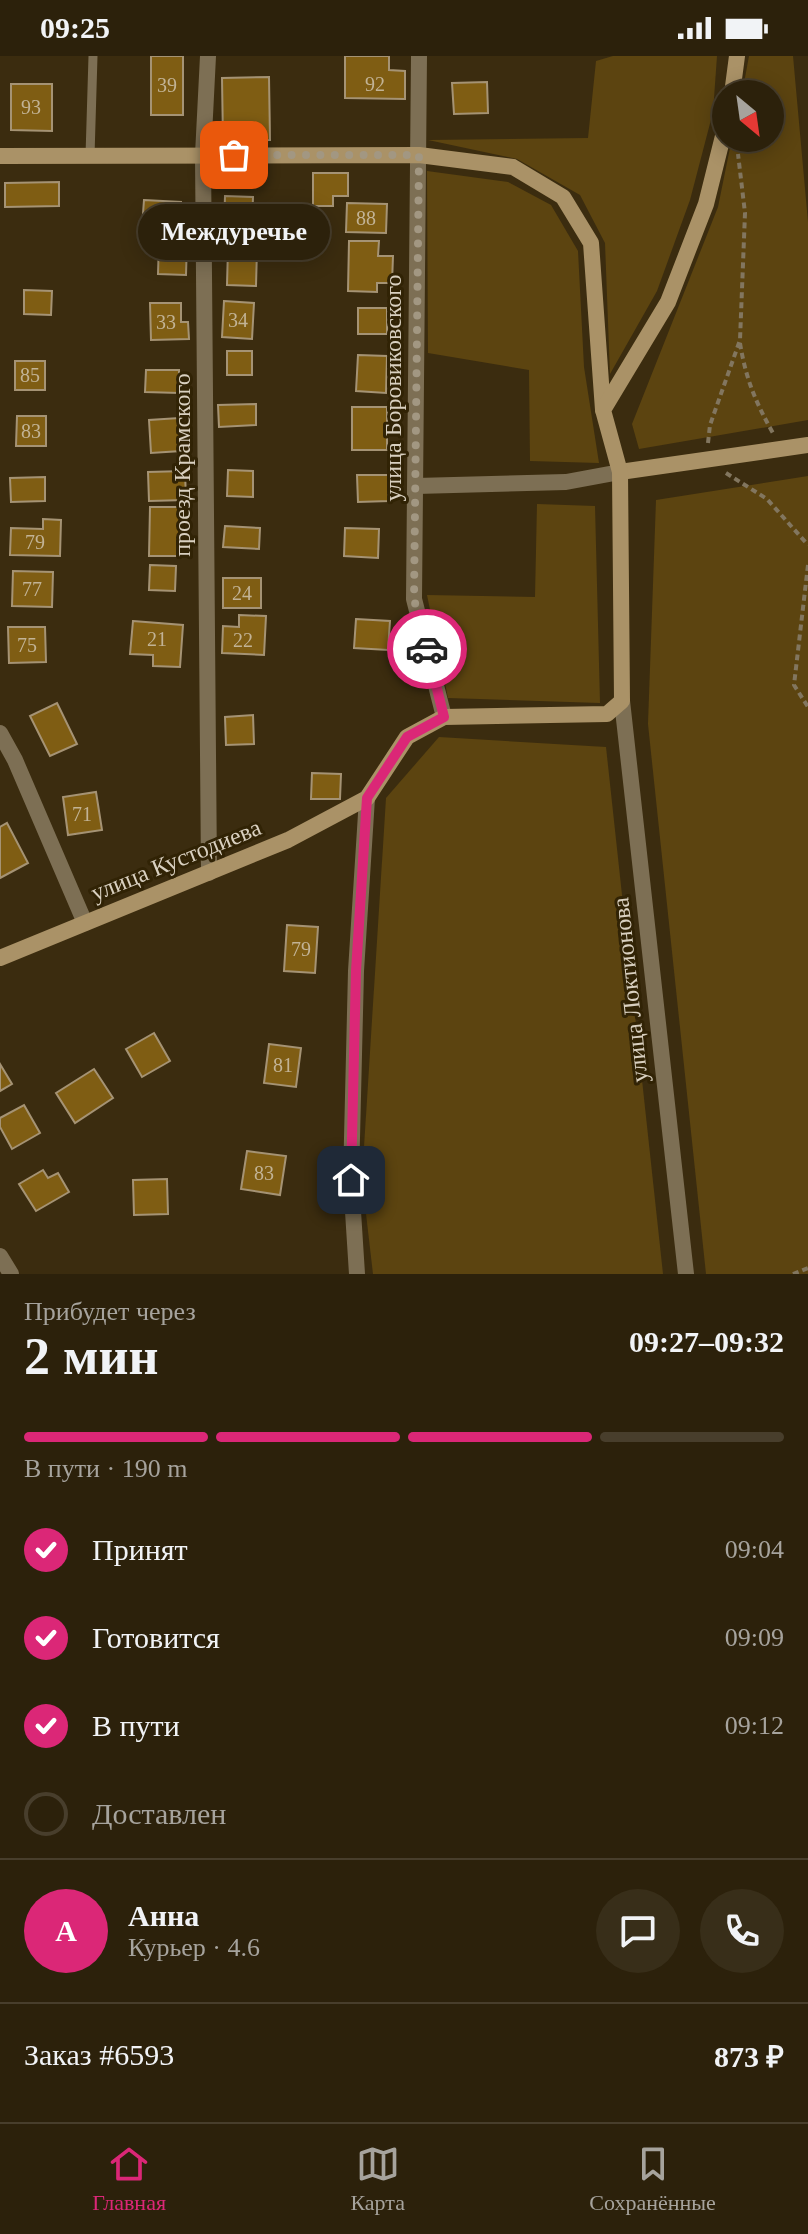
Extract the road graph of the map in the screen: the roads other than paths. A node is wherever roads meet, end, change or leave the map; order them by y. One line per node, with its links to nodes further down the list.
1 (93, 56): 10 (lane)
2 (208, 56): 7 (street, проезд Крамского)
3 (419, 56): 8 (street, улица Боровиковского)
4 (737, 56): 5 (street)
5 (734, 80)
6 (719, 152): 11 (street)
7 (203, 155): 8 (street); 10 (street); 19 (street, проезд Крамского)
8 (419, 155): 11 (street); 14 (street, улица Боровиковского)
9 (0, 156): 10 (street)
10 (90, 156)
11 (603, 410): 13 (street)
12 (808, 445): 13 (street)
13 (620, 472): 14 (street); 15 (street)
14 (416, 486): 16 (street, улица Боровиковского)
15 (622, 701): 16 (street); 25 (street, улица Локтионова)
16 (444, 717): 18 (street)
17 (0, 733): 20 (street)
18 (367, 798): 19 (street, улица Кустодиева); 24 (street)
19 (209, 873): 20 (street, улица Кустодиева)
20 (85, 923): 21 (street, улица Кустодиева)
21 (0, 958)
22 (0, 1256): 23 (street)
23 (11, 1274)
24 (357, 1274)
25 (686, 1274)

